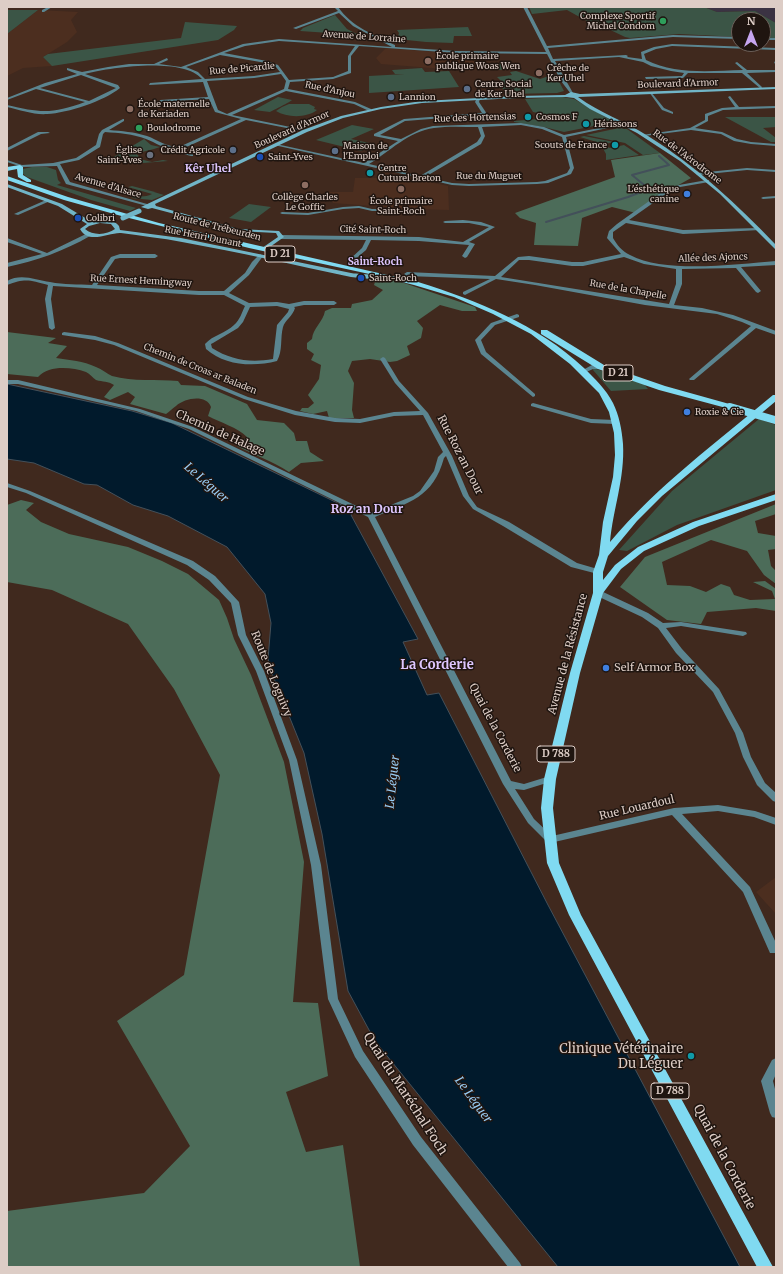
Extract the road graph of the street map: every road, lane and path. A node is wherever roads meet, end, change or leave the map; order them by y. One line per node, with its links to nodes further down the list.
1 (50, 7): 4 (street)
2 (336, 7): 5 (street)
3 (525, 7): 13 (street)
4 (43, 11)
5 (339, 12): 6 (street); 8 (street)
6 (295, 28)
7 (731, 38): 13 (street)
8 (388, 43): 12 (street); 15 (street)
9 (358, 45): 12 (street, Avenue de Lorraine); 16 (street, Avenue de Lorraine); 34 (street)
10 (653, 45): 14 (street)
11 (731, 45): 14 (street)
12 (382, 47): 15 (street, Avenue de Lorraine)
13 (546, 47): 17 (street)
14 (658, 47): 18 (street)
15 (397, 48): 17 (street, Avenue de Lorraine)
16 (220, 53): 25 (street, Avenue de Lorraine); 30 (street)
17 (549, 53): 21 (street)
18 (642, 53): 19 (street); 22 (street)
19 (621, 57): 21 (street); 22 (street)
20 (168, 58): 24 (street)
21 (552, 60): 40 (street)
22 (644, 61): 28 (street)
23 (737, 63): 29 (street)
24 (154, 65): 25 (street); 31 (street)
25 (182, 68): 33 (street)
26 (68, 69): 31 (street)
27 (776, 71): 29 (street)
28 (687, 72): 29 (street); 32 (street)
29 (745, 72): 37 (street)
30 (282, 73): 33 (street, Rue de Picardie); 34 (street)
31 (83, 74): 36 (street); 48 (street)
32 (646, 78)
33 (204, 80): 35 (street, Rue de Picardie); 45 (street)
34 (288, 81): 39 (street)
35 (150, 84)
36 (36, 87): 46 (street); 48 (street)
37 (761, 88): 38 (main road, Boulevard d'Armor); 41 (main road, Boulevard d'Armor)
38 (776, 88)
39 (286, 90): 53 (street, Rue d'Anjou); 56 (street)
40 (572, 93): 42 (main road); 43 (main road)
41 (650, 93): 43 (main road, Boulevard d'Armor); 54 (street)
42 (566, 96): 43 (main road, Boulevard d'Armor); 47 (main road, Boulevard d'Armor)
43 (578, 96): 61 (main road, Rue de l'Aérodrome)
44 (730, 97): 52 (street)
45 (211, 98): 49 (street); 56 (street)
46 (7, 99)
47 (478, 99): 53 (main road, Boulevard d'Armor); 55 (street)
48 (88, 101): 50 (street)
49 (160, 101)
50 (7, 106)
51 (776, 107): 52 (street)
52 (738, 108): 59 (street)
53 (370, 110): 65 (main road, Boulevard d'Armor)
54 (672, 112)
55 (485, 114): 60 (street); 70 (street)
56 (227, 115): 57 (street)
57 (246, 118): 65 (street); 73 (street)
58 (123, 120): 64 (street)
59 (707, 120): 63 (street); 66 (street)
60 (490, 124): 62 (street, Rue des Hortensias); 69 (street, Rue des Hortensias)
61 (624, 124): 68 (main road, Rue de l'Aérodrome); 69 (street, Rue des Hortensias)
62 (479, 125): 70 (street, Rue des Hortensias); 84 (street)
63 (691, 129): 66 (street); 68 (street)
64 (104, 131): 73 (street); 77 (street)
65 (305, 131): 71 (main road, Boulevard d'Armor)
66 (722, 133): 72 (street)
67 (48, 134): 74 (street)
68 (644, 135): 83 (main road, Rue de l'Aérodrome)
69 (564, 136): 84 (street, Rue du Muguet)
70 (400, 140): 78 (street, Rue des Hortensias)
71 (276, 145): 78 (street, Rue du Muguet); 93 (main road, Boulevard d'Armor)
72 (776, 145)
73 (172, 149): 75 (street)
74 (7, 150)
75 (191, 155)
76 (7, 161): 79 (street)
77 (53, 164): 79 (street); 92 (street, Avenue d'Alsace)
78 (364, 165): 84 (street, Rue du Muguet)
79 (21, 166): 80 (main road); 86 (main road)
80 (7, 169)
81 (776, 172): 83 (street)
82 (7, 173): 86 (main road, Route de Trébeurden / D 21)
83 (698, 174): 87 (main road, Rue de l'Aérodrome)
84 (421, 177)
85 (7, 178): 121 (main road, Route de Trébeurden / D 21)
86 (30, 181): 108 (main road, Route de Trébeurden / D 21)
87 (707, 181): 97 (street, Allée des Ajoncs); 101 (main road, Rue de l'Aérodrome)
88 (7, 185): 91 (main road)
89 (776, 197): 90 (street)
90 (763, 198)
91 (48, 201): 96 (street); 100 (main road)
92 (145, 206): 93 (main road); 99 (main road, bridge)
93 (153, 206): 104 (main road)
94 (389, 210): 95 (street)
95 (282, 213)
96 (16, 214)
97 (625, 221): 101 (street); 111 (street, Allée des Ajoncs)
98 (445, 222): 107 (street)
99 (112, 223): 100 (main road); 102 (main road)
100 (91, 224): 103 (main road)
101 (758, 229): 109 (main road, Rue de l'Aérodrome)
102 (116, 231): 103 (main road, Rue Henri Dunant); 113 (main road, Rue Henri Dunant)
103 (88, 234): 110 (street)
104 (281, 237): 105 (street, Cité Saint-Roch); 108 (main road)
105 (369, 238): 107 (street, Cité Saint-Roch); 115 (street)
106 (7, 240): 110 (street)
107 (464, 243): 114 (street)
108 (265, 248): 128 (main road, Route de Trébeurden / D 21)
109 (776, 248)
110 (46, 254): 117 (street)
111 (625, 255): 119 (street, Allée des Ajoncs); 122 (street)
112 (155, 256): 125 (street)
113 (260, 256): 121 (main road, Rue Henri Dunant); 127 (street)
114 (465, 256)
115 (352, 260)
116 (776, 263): 118 (street, Allée des Ajoncs)
117 (7, 265)
118 (737, 266): 119 (street, Allée des Ajoncs); 126 (street)
119 (680, 268): 132 (street)
120 (407, 274): 122 (street, Rue de la Chapelle)
121 (381, 276): 133 (main road, D 21)
122 (497, 277): 128 (street); 132 (street, Rue de la Chapelle)
123 (7, 283): 124 (street, Rue Ernest Hemingway)
124 (51, 284): 125 (street, Rue Ernest Hemingway); 135 (street)
125 (93, 287): 127 (street, Rue Ernest Hemingway)
126 (758, 290)
127 (225, 293): 130 (street)
128 (465, 293): 133 (main road, Route de Trébeurden / D 21)
129 (334, 303): 131 (street)
130 (248, 305): 131 (street); 131 (street)
131 (288, 306)
132 (671, 306): 134 (street, Rue de la Chapelle)
133 (513, 317): 139 (main road, D 21); 140 (main road, D 21); 143 (street)
134 (755, 326): 136 (street, Rue de la Chapelle); 141 (street)
135 (52, 328)
136 (776, 333)
137 (64, 334): 146 (street, Chemin de Croas ar Baladen)
138 (383, 359): 146 (street, Rue Roz an Dour)
139 (601, 367): 140 (street); 147 (main road, D 21, bridge)
140 (584, 371): 148 (main road, D 21)
141 (692, 378)
142 (7, 382): 152 (street, Chemin de Halage)
143 (534, 395)
144 (776, 397): 153 (main road, Avenue de la Résistance / D 788)
145 (533, 405): 148 (street)
146 (425, 413): 149 (street, Rue Roz an Dour)
147 (776, 420)
148 (615, 422): 153 (main road, D 21)
149 (446, 453): 152 (street); 154 (street, Rue Roz an Dour)
150 (7, 485): 164 (street, Route de Loguivy)
151 (776, 497): 155 (main road)
152 (371, 516): 159 (street, Quai de la Corderie)
153 (604, 554): 154 (main road, Avenue de la Résistance / D 788)
154 (598, 572): 155 (main road, Avenue de la Résistance / D 788)
155 (598, 593): 156 (street); 158 (main road, Avenue de la Résistance / D 788)
156 (661, 626): 157 (street); 160 (street)
157 (743, 634)
158 (550, 779): 159 (street); 163 (main road, Avenue de la Résistance / D 788)
159 (508, 784): 163 (street, Quai de la Corderie)
160 (776, 799)
161 (674, 810): 162 (street, Rue Louardoul); 163 (street, Rue Louardoul); 166 (street)
162 (776, 822)
163 (550, 840): 165 (main road, Avenue de la Résistance / D 788)
164 (316, 865): 169 (street, Quai du Maréchal Foch)
165 (575, 915): 170 (main road, Quai de la Corderie / D 788)
166 (774, 950)
167 (776, 1063): 168 (street)
168 (776, 1113)
169 (516, 1267)
170 (765, 1267)

